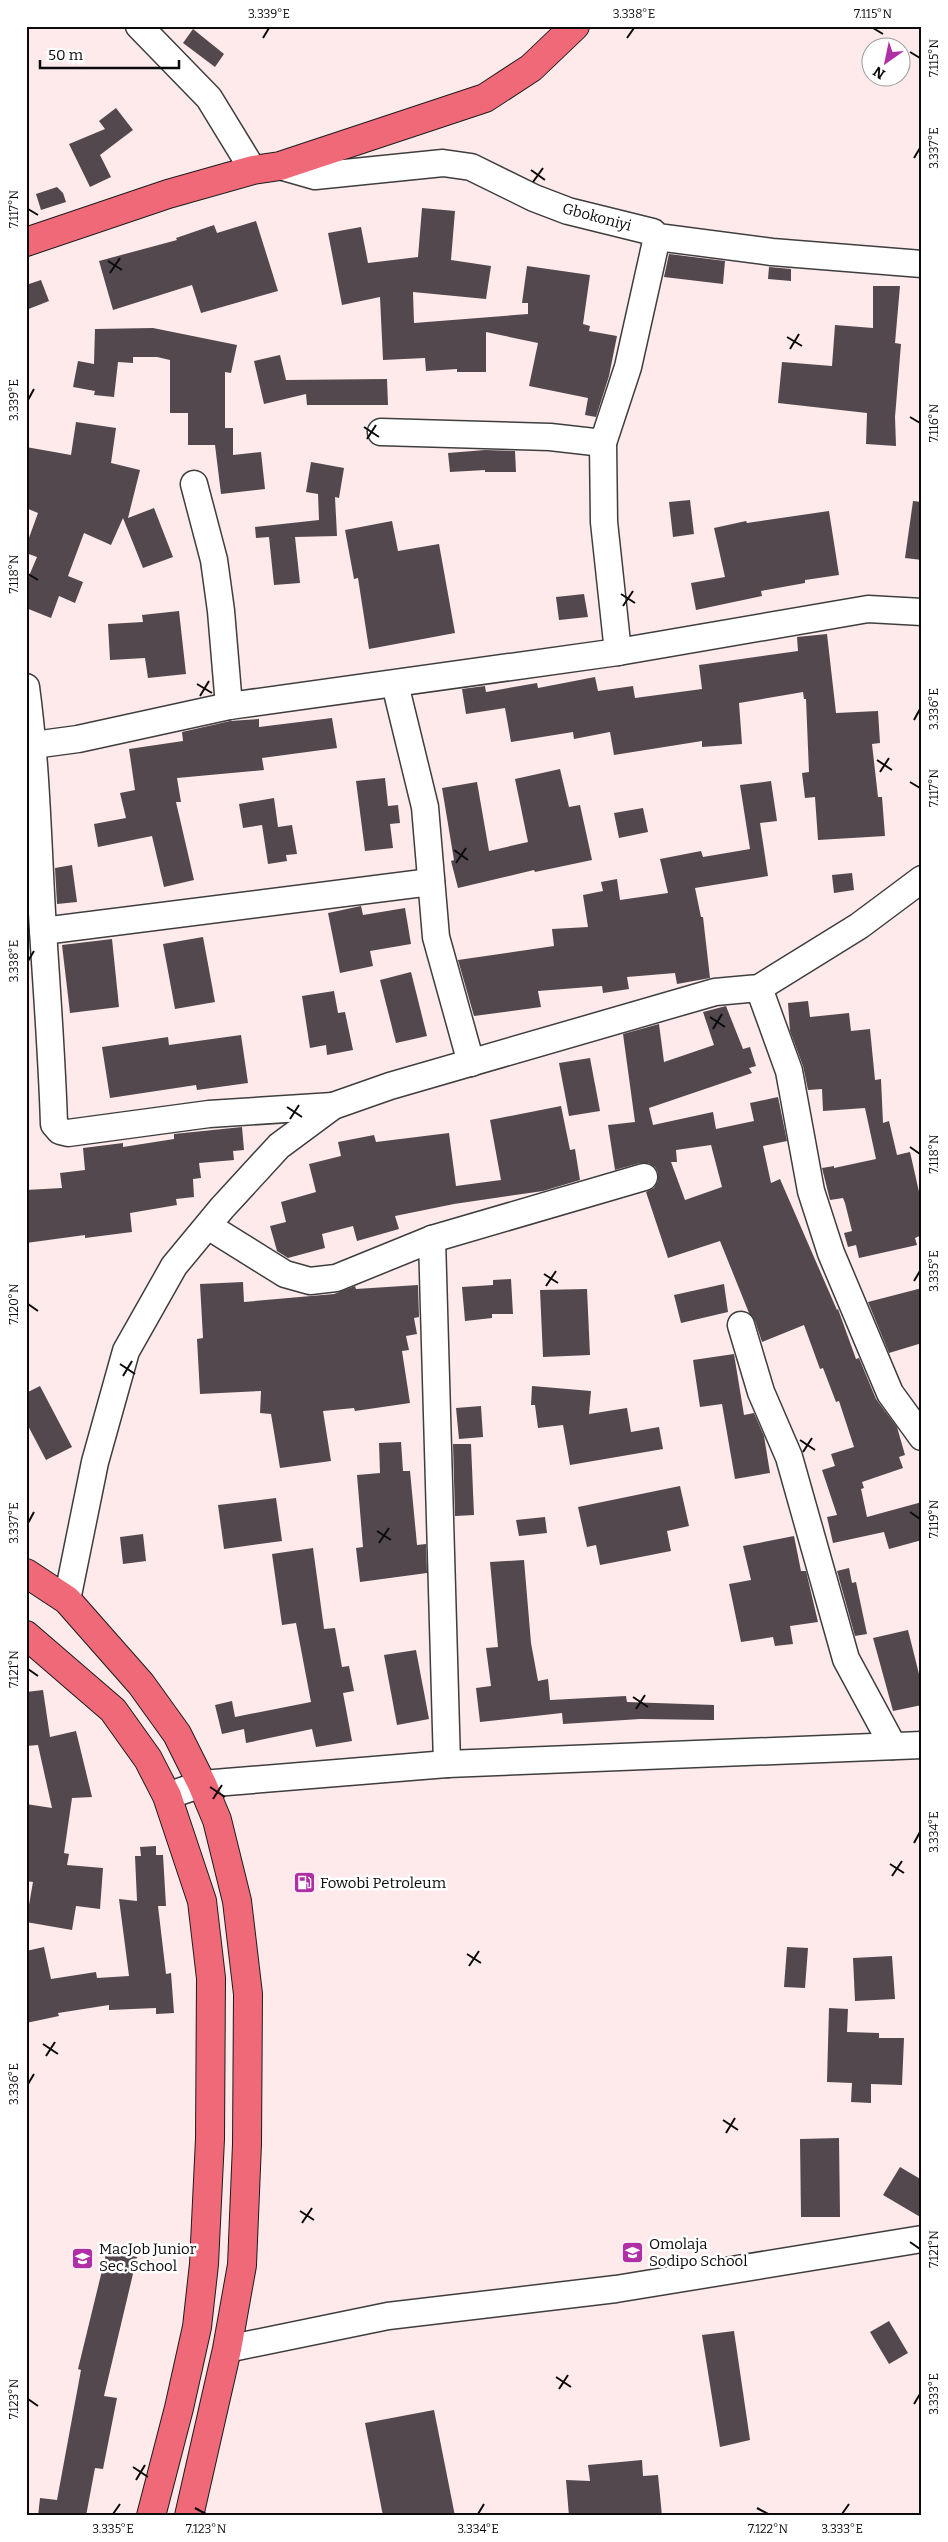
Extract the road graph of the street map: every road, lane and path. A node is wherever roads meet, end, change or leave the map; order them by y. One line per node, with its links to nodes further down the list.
1 (139, 26): 4 (street)
2 (575, 26): 3 (main road)
3 (280, 166): 4 (main road); 5 (street, Gbokoniyi)
4 (253, 170): 6 (main road)
5 (657, 237): 7 (street, Gbokoniyi); 9 (street)
6 (26, 242)
7 (922, 264)
8 (381, 432): 9 (street)
9 (603, 443): 12 (street)
10 (194, 484): 15 (street)
11 (922, 612): 12 (street)
12 (618, 652): 13 (street)
13 (395, 684): 15 (street); 18 (street)
14 (26, 687): 16 (street)
15 (229, 706): 16 (street)
16 (30, 746): 19 (street)
17 (922, 880): 20 (street)
18 (431, 882): 19 (street); 21 (street)
19 (43, 931): 22 (street)
20 (759, 988): 21 (street); 27 (street)
21 (471, 1063): 22 (street)
22 (333, 1106): 24 (street)
23 (644, 1177): 25 (street)
24 (208, 1226): 25 (street); 29 (street)
25 (432, 1239): 33 (street)
26 (740, 1325): 32 (street)
27 (922, 1438)
28 (26, 1573): 29 (main road)
29 (67, 1600): 34 (main road)
30 (26, 1635): 35 (main road)
31 (922, 1745): 32 (street)
32 (893, 1746): 33 (street)
33 (447, 1764): 34 (street)
34 (202, 1784): 35 (street); 37 (main road)
35 (166, 1796): 38 (main road)
36 (922, 2239): 37 (street)
37 (227, 2349): 39 (main road)
38 (151, 2516)
39 (189, 2516)

